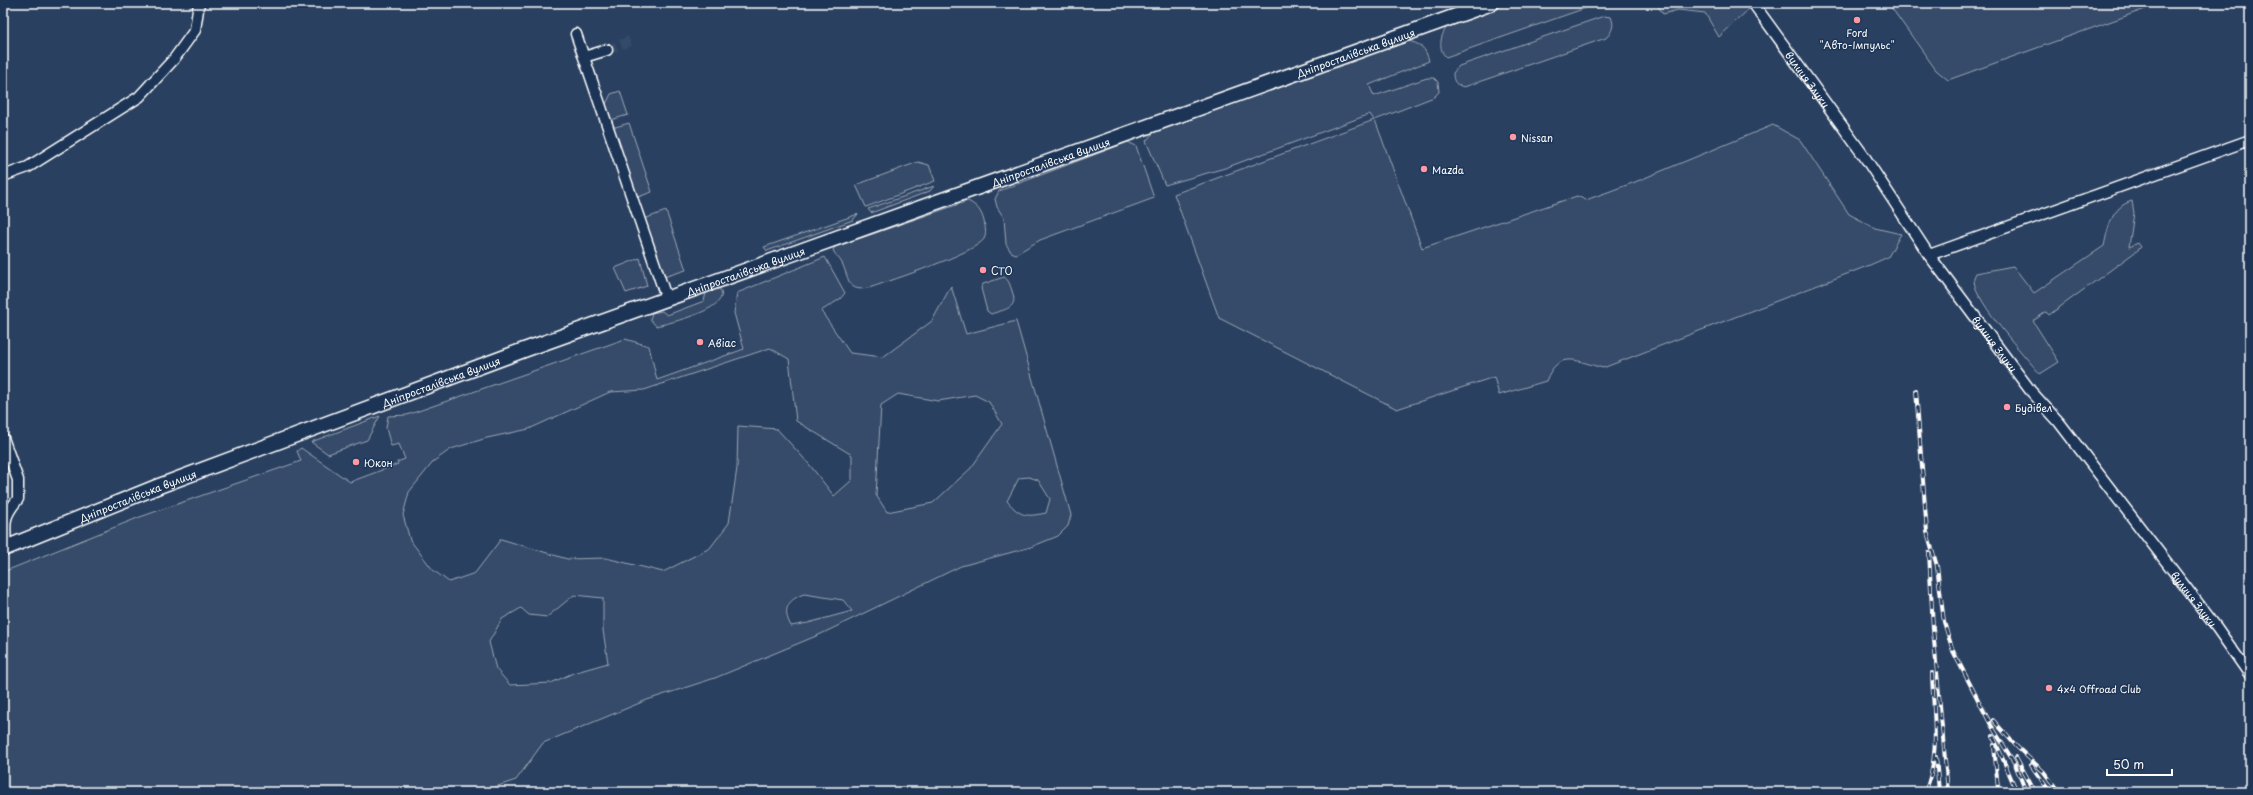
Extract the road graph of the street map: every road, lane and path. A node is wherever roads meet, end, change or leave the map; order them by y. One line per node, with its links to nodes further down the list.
1 (198, 3): 8 (street)
2 (1492, 3): 10 (street, Дніпросталівська вулиця)
3 (1753, 3): 9 (street, вулиця Злуки)
4 (576, 34): 6 (street)
5 (607, 50): 6 (street)
6 (584, 57): 10 (street)
7 (2250, 140): 9 (street)
8 (3, 176)
9 (1929, 255): 13 (street, вулиця Злуки)
10 (667, 300): 12 (street, Дніпросталівська вулиця)
11 (3, 438): 12 (street)
12 (4, 549)
13 (2250, 674)

